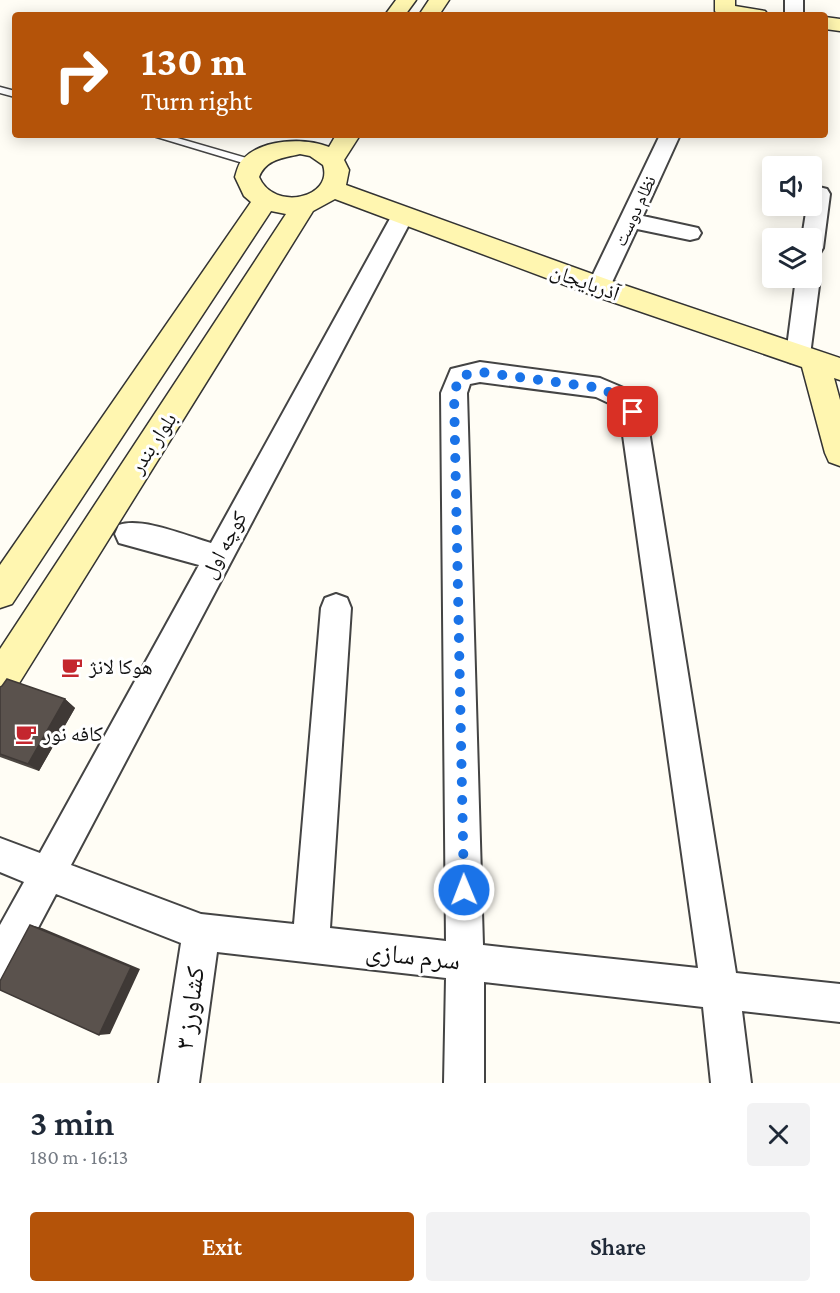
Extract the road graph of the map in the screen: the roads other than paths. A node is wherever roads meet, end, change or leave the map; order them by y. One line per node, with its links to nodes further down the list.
1 (725, 9): 2 (main road)
2 (742, 12)
3 (165, 138): 8 (lane)
4 (346, 138): 7 (main road)
5 (669, 138): 13 (street, نظام دوست)
6 (304, 141): 7 (main road); 8 (main road)
7 (332, 160): 9 (main road)
8 (253, 164): 10 (main road)
9 (332, 189): 11 (main road); 12 (main road, آذربایجان)
10 (265, 201): 11 (main road); 15 (main road, بلوار بندر)
11 (305, 204): 18 (main road, بلوار بندر)
12 (403, 215): 16 (main road, آذربایجان); 22 (street, کوچه اول)
13 (630, 220): 14 (street); 16 (street, نظام دوست)
14 (690, 233)
15 (210, 285): 18 (main road); 23 (main road, بلوار بندر)
16 (599, 287): 19 (main road, آذربایجان)
17 (809, 288): 19 (street)
18 (248, 295): 25 (main road, بلوار بندر)
19 (817, 361): 20 (main road)
20 (840, 453)
21 (129, 534): 22 (street)
22 (217, 558): 27 (street, کوچه اول)
23 (0, 593)
24 (336, 608): 29 (street)
25 (0, 681)
26 (0, 855): 27 (street, سرم سازی)
27 (46, 874): 28 (street, سرم سازی); 31 (street, کوچه اول)
28 (201, 932): 29 (street, سرم سازی); 34 (street, کشاورز ۳)
29 (311, 944): 30 (street, سرم سازی)
30 (465, 961): 32 (street, سرم سازی); 32 (street); 35 (street)
31 (0, 962)
32 (720, 989): 33 (street, سرم سازی); 36 (street)
33 (840, 1003)
34 (179, 1083)
35 (464, 1083)
36 (731, 1083)

